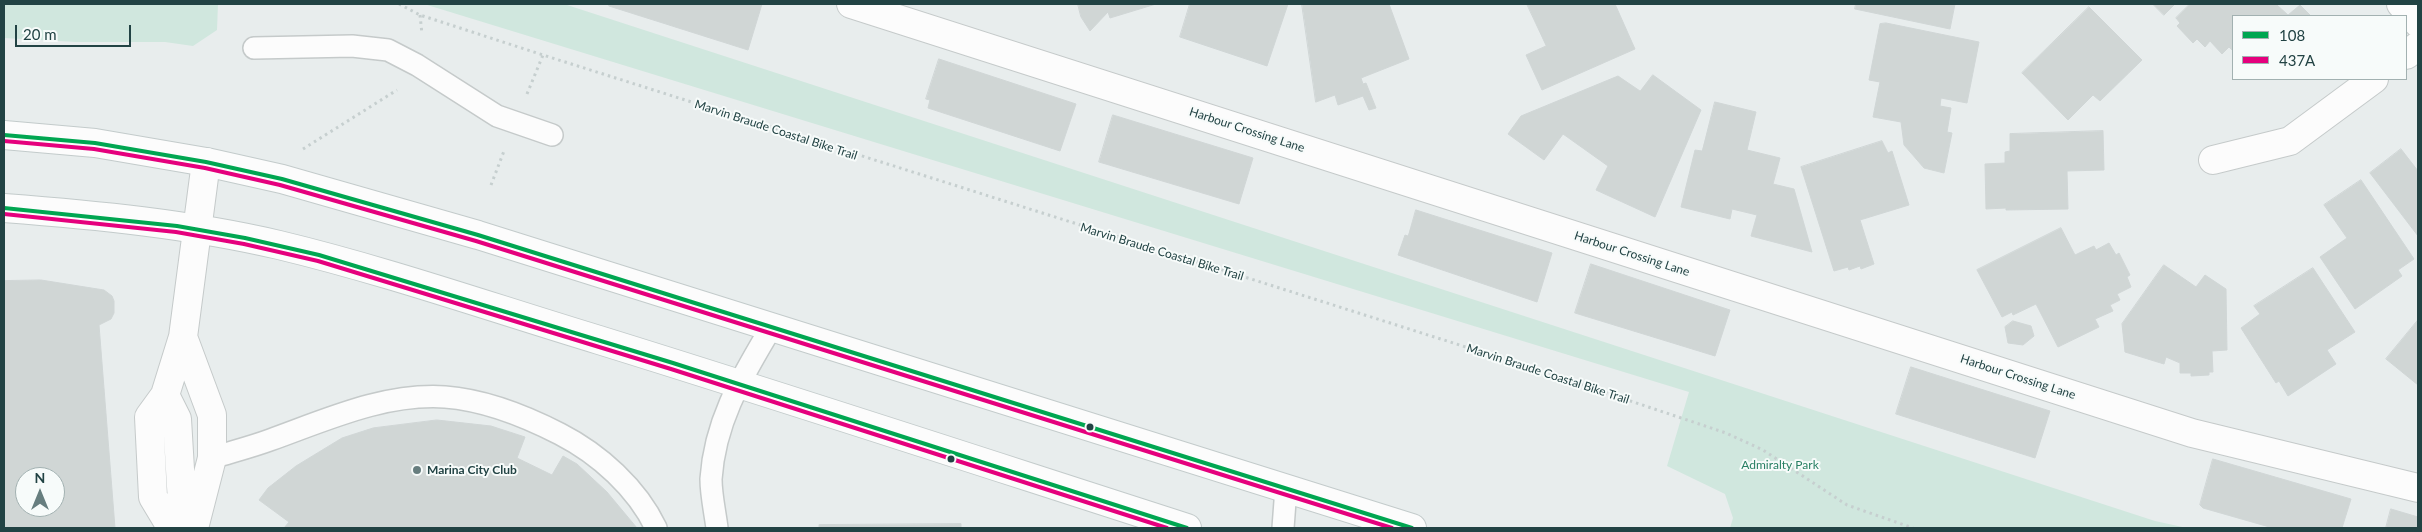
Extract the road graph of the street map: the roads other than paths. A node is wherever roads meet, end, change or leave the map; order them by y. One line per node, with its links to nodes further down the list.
1 (851, 4): 19 (street, Harbour Crossing Lane)
2 (2401, 4): 3 (street)
3 (2418, 23)
4 (2418, 46): 6 (street)
5 (254, 48): 9 (lane)
6 (2407, 54)
7 (2373, 80): 10 (street)
8 (4, 135): 11 (street)
9 (552, 135)
10 (2213, 160)
11 (206, 162): 13 (street); 14 (street)
12 (4, 208): 13 (street)
13 (196, 229): 15 (street); 16 (street)
14 (771, 328): 16 (lane); 18 (street)
15 (183, 337): 17 (street); 20 (street)
16 (739, 383): 22 (lane); 23 (street)
17 (212, 458): 20 (street); 21 (lane)
18 (1286, 488): 24 (lane); 25 (street)
19 (2418, 488)
20 (179, 528)
21 (656, 528)
22 (717, 528)
23 (1187, 528)
24 (1283, 528)
25 (1412, 528)

